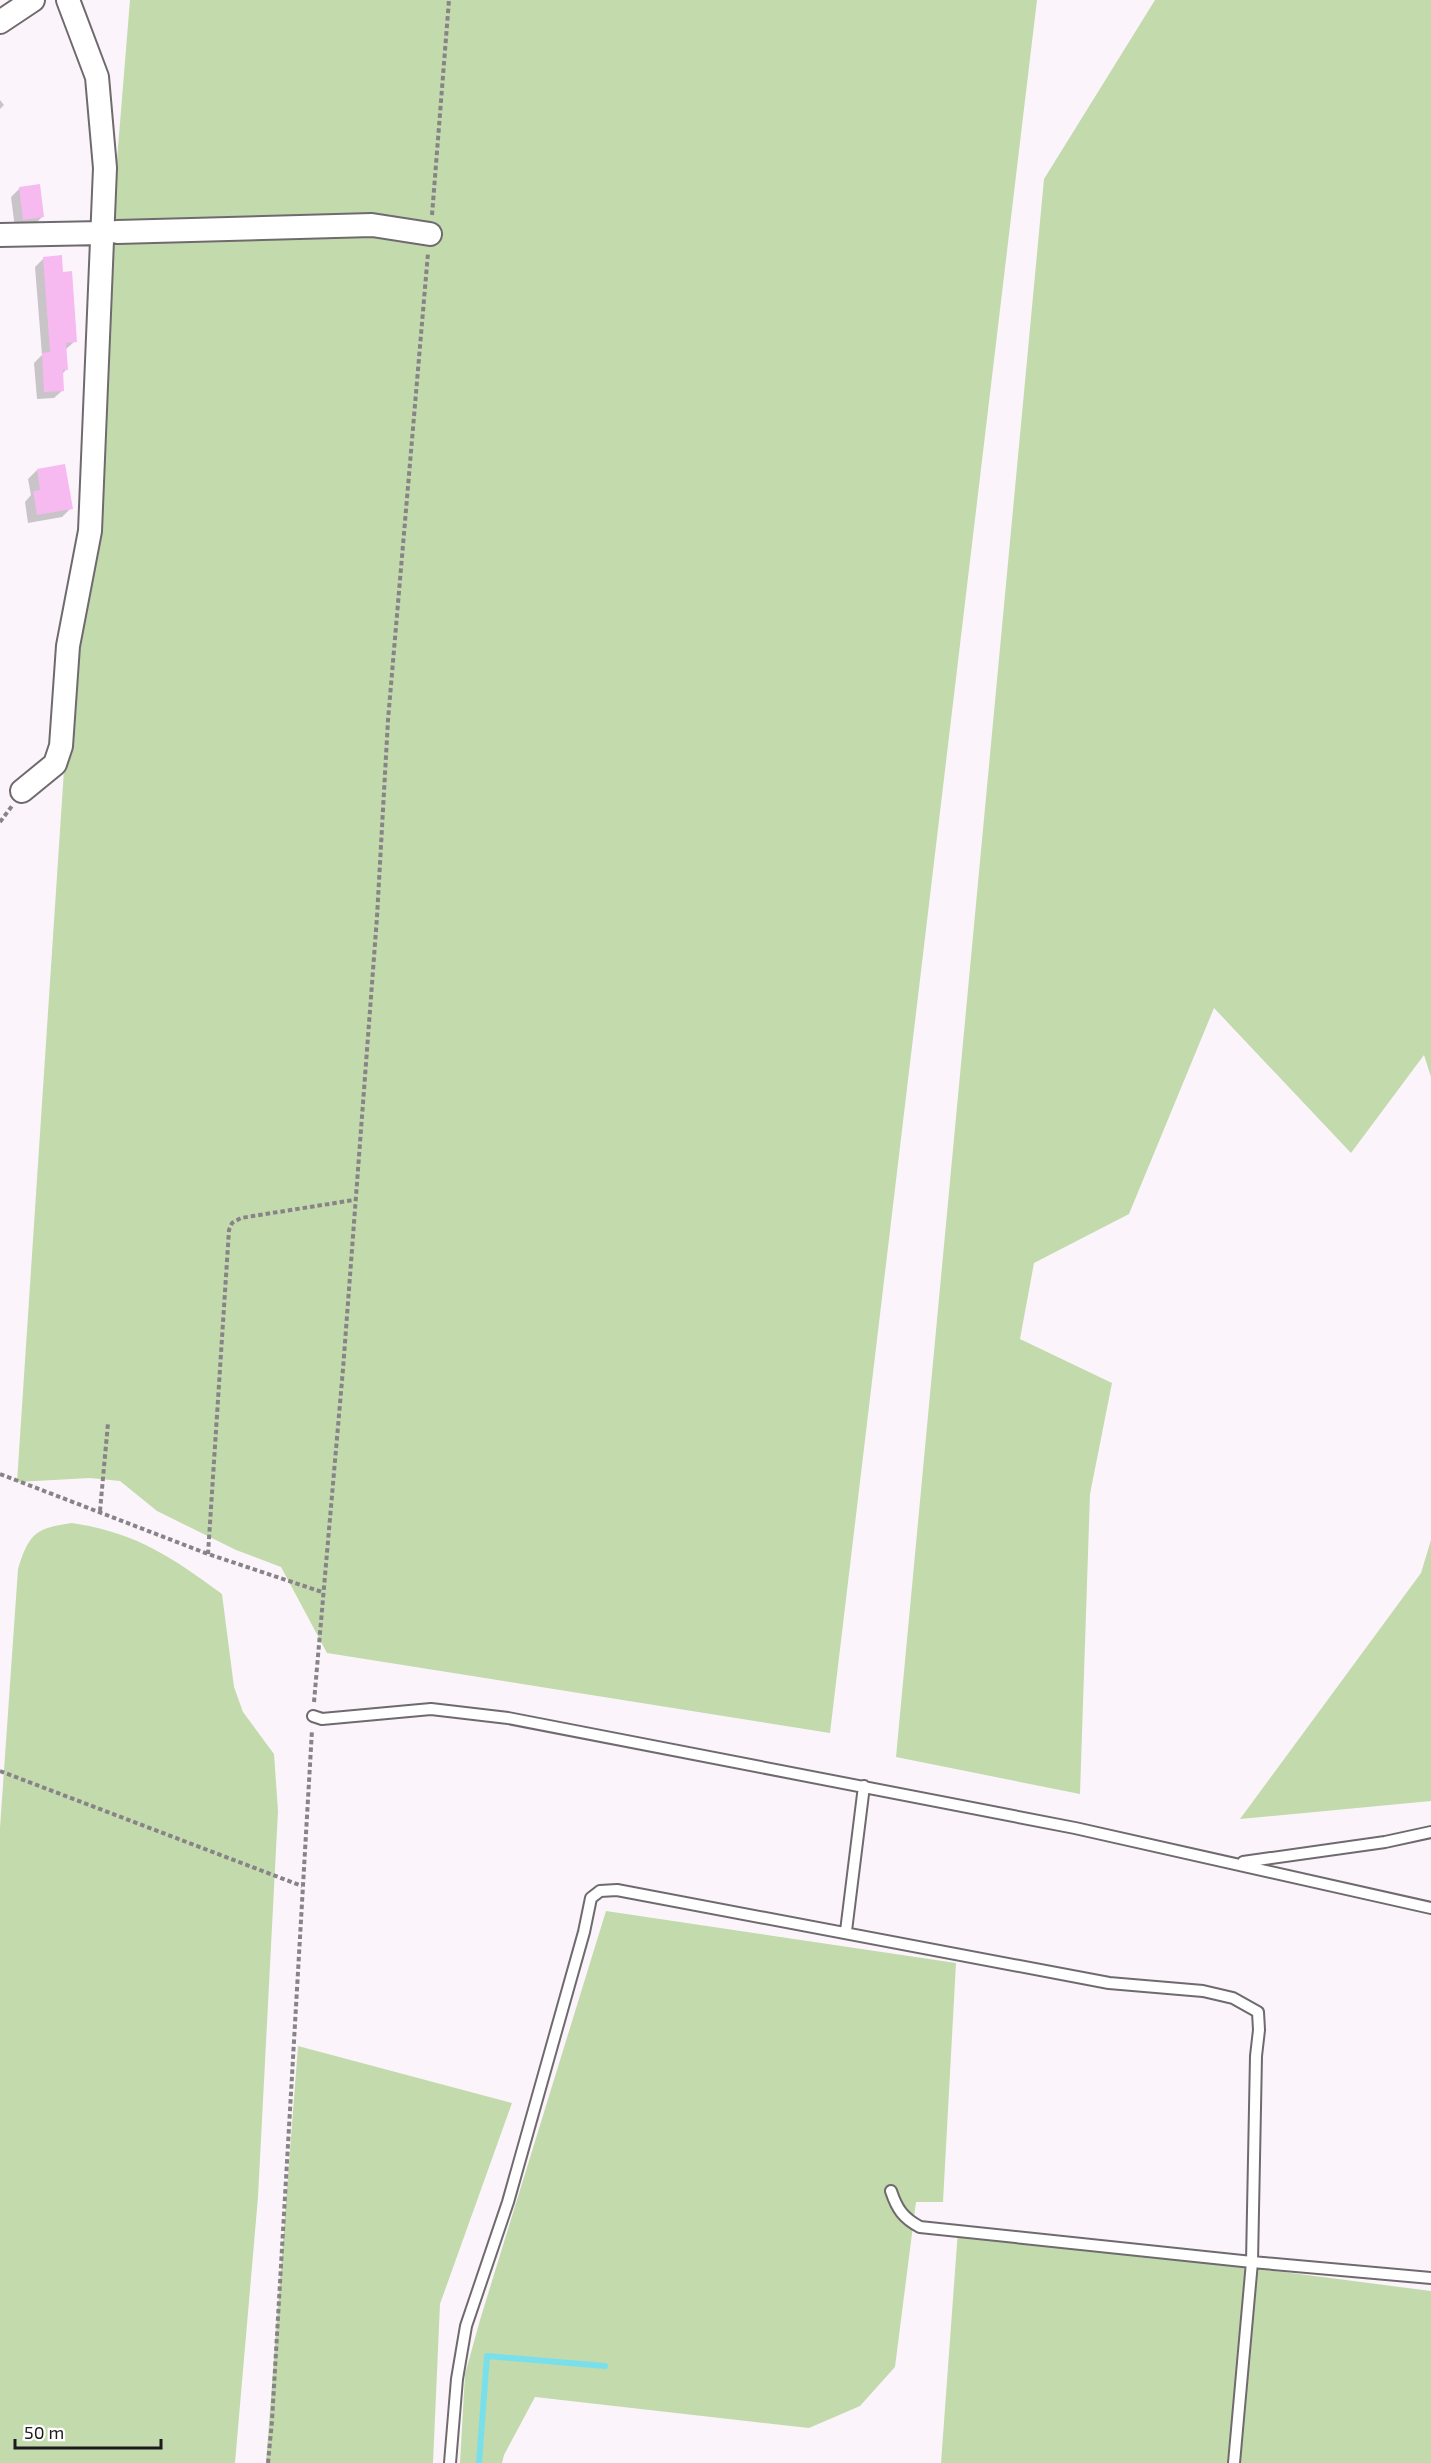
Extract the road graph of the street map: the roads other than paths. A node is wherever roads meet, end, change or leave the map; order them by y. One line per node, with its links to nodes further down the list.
1 (33, 0): 3 (street)
2 (68, 0): 4 (street)
3 (0, 22)
4 (109, 232): 5 (street); 6 (street); 7 (street)
5 (430, 234)
6 (0, 235)
7 (22, 791)
8 (313, 1716): 9 (lane)
9 (864, 1786): 11 (lane); 13 (lane)
10 (1431, 1832): 11 (lane)
11 (1237, 1863): 12 (lane)
12 (1431, 1908)
13 (846, 1931): 15 (lane); 17 (lane)
14 (891, 2191): 15 (lane)
15 (1252, 2262): 16 (lane); 18 (lane)
16 (1431, 2278)
17 (450, 2463)
18 (1234, 2463)

